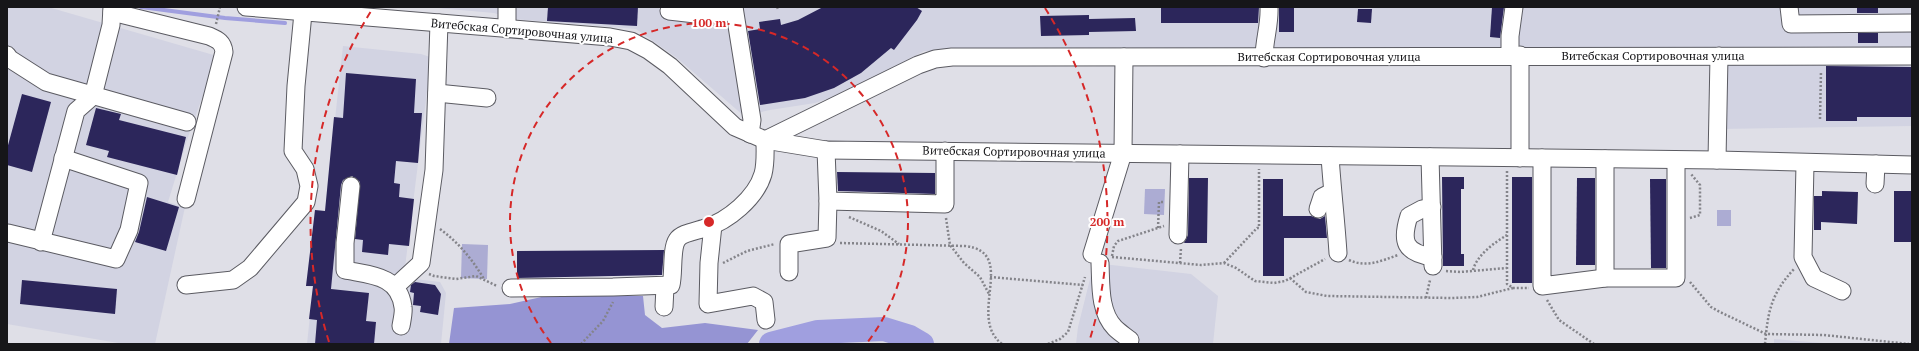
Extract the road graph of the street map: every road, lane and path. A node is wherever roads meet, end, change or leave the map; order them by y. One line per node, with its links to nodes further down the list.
1 (220, 7): 12 (path)
2 (246, 7): 9 (street, Витебская Сортировочная улица)
3 (508, 7): 15 (street)
4 (1269, 7): 22 (street)
5 (1514, 7): 17 (street)
6 (1789, 7): 14 (street)
7 (734, 8): 10 (street); 28 (street)
8 (112, 9): 24 (street); 48 (street)
9 (309, 11): 11 (street, Витебская Сортировочная улица); 80 (street)
10 (669, 11)
11 (388, 13): 13 (street, Витебская Сортировочная улица)
12 (217, 19)
13 (439, 23): 15 (street, Витебская Сортировочная улица); 23 (street)
14 (1912, 23)
15 (507, 29): 28 (street, Витебская Сортировочная улица)
16 (7, 55): 24 (street)
17 (1515, 55): 18 (street, Витебская Сортировочная улица); 22 (street, Витебская Сортировочная улица); 37 (street)
18 (1719, 56): 19 (street, Витебская Сортировочная улица); 41 (street)
19 (1821, 56): 20 (street, Витебская Сортировочная улица); 26 (path)
20 (1912, 56)
21 (1124, 57): 22 (street, Витебская Сортировочная улица); 28 (street, Витебская Сортировочная улица); 31 (street)
22 (1264, 58)
23 (437, 93): 25 (street); 53 (street)
24 (93, 96): 27 (street); 36 (street)
25 (487, 98)
26 (1820, 119)
27 (187, 122)
28 (757, 137): 29 (street, Витебская Сортировочная улица); 55 (street)
29 (826, 150): 30 (street, Витебская Сортировочная улица); 49 (street)
30 (945, 151): 31 (street, Витебская Сортировочная улица); 50 (street)
31 (1123, 153): 32 (street, Витебская Сортировочная улица); 67 (street)
32 (1180, 154): 33 (street, Витебская Сортировочная улица); 56 (street)
33 (1260, 155): 34 (street, Витебская Сортировочная улица); 69 (path)
34 (1330, 156): 35 (street, Витебская Сортировочная улица); 47 (street)
35 (1430, 157): 37 (street, Витебская Сортировочная улица); 51 (street)
36 (64, 158): 60 (street); 60 (street)
37 (1514, 158): 38 (street, Витебская Сортировочная улица); 58 (path)
38 (1542, 158): 39 (street, Витебская Сортировочная улица); 84 (street)
39 (1605, 159): 40 (street, Витебская Сортировочная улица); 77 (street)
40 (1681, 160): 41 (street, Витебская Сортировочная улица); 54 (street); 54 (path)
41 (1717, 160): 42 (street, Витебская Сортировочная улица)
42 (1805, 164): 43 (street, Витебская Сортировочная улица); 66 (street)
43 (1876, 164): 44 (street, Витебская Сортировочная улица); 45 (street)
44 (1912, 165)
45 (1876, 184)
46 (351, 186): 82 (street)
47 (1332, 192): 52 (street); 65 (street)
48 (186, 199)
49 (832, 201): 50 (street); 59 (street); 62 (path)
50 (944, 204): 63 (path)
51 (1432, 207): 64 (street); 68 (street)
52 (1318, 209)
53 (427, 219): 70 (street); 79 (path)
54 (1676, 223): 78 (street)
55 (713, 225): 72 (street); 83 (street)
56 (1178, 228): 67 (path)
57 (8, 233): 60 (street)
58 (1507, 235): 71 (path); 73 (path)
59 (828, 238): 61 (street); 62 (path)
60 (41, 242)
61 (789, 244): 72 (path); 74 (street)
62 (900, 244): 63 (path)
63 (950, 245): 75 (path); 89 (path)
64 (1410, 250): 65 (path); 68 (street)
65 (1338, 253): 76 (path)
66 (1803, 257): 88 (street); 93 (path)
67 (1101, 258): 69 (path); 81 (path); 94 (street)
68 (1433, 261): 73 (path)
69 (1224, 263): 76 (path)
70 (416, 267): 79 (path); 82 (street)
71 (1507, 268): 73 (path); 87 (path)
72 (709, 270): 91 (street)
73 (1473, 270)
74 (789, 272)
75 (990, 277): 81 (path); 89 (path)
76 (1290, 278): 87 (path)
77 (1605, 278): 78 (street); 84 (street)
78 (1676, 278): 93 (path)
79 (484, 279): 85 (path)
80 (186, 285)
81 (1082, 285): 97 (path)
82 (396, 286): 92 (street)
83 (665, 286): 86 (street); 90 (street)
84 (1542, 286): 87 (path); 98 (path)
85 (511, 288): 86 (street)
86 (613, 288): 95 (path)
87 (1513, 288)
88 (1842, 291)
89 (989, 294): 96 (path)
90 (664, 307)
91 (766, 320)
92 (401, 326)
93 (1766, 334): 99 (path); 100 (path)
94 (1130, 340)
95 (581, 344)
96 (1002, 344)
97 (1048, 344)
98 (1594, 344)
99 (1765, 344)
100 (1909, 344)

